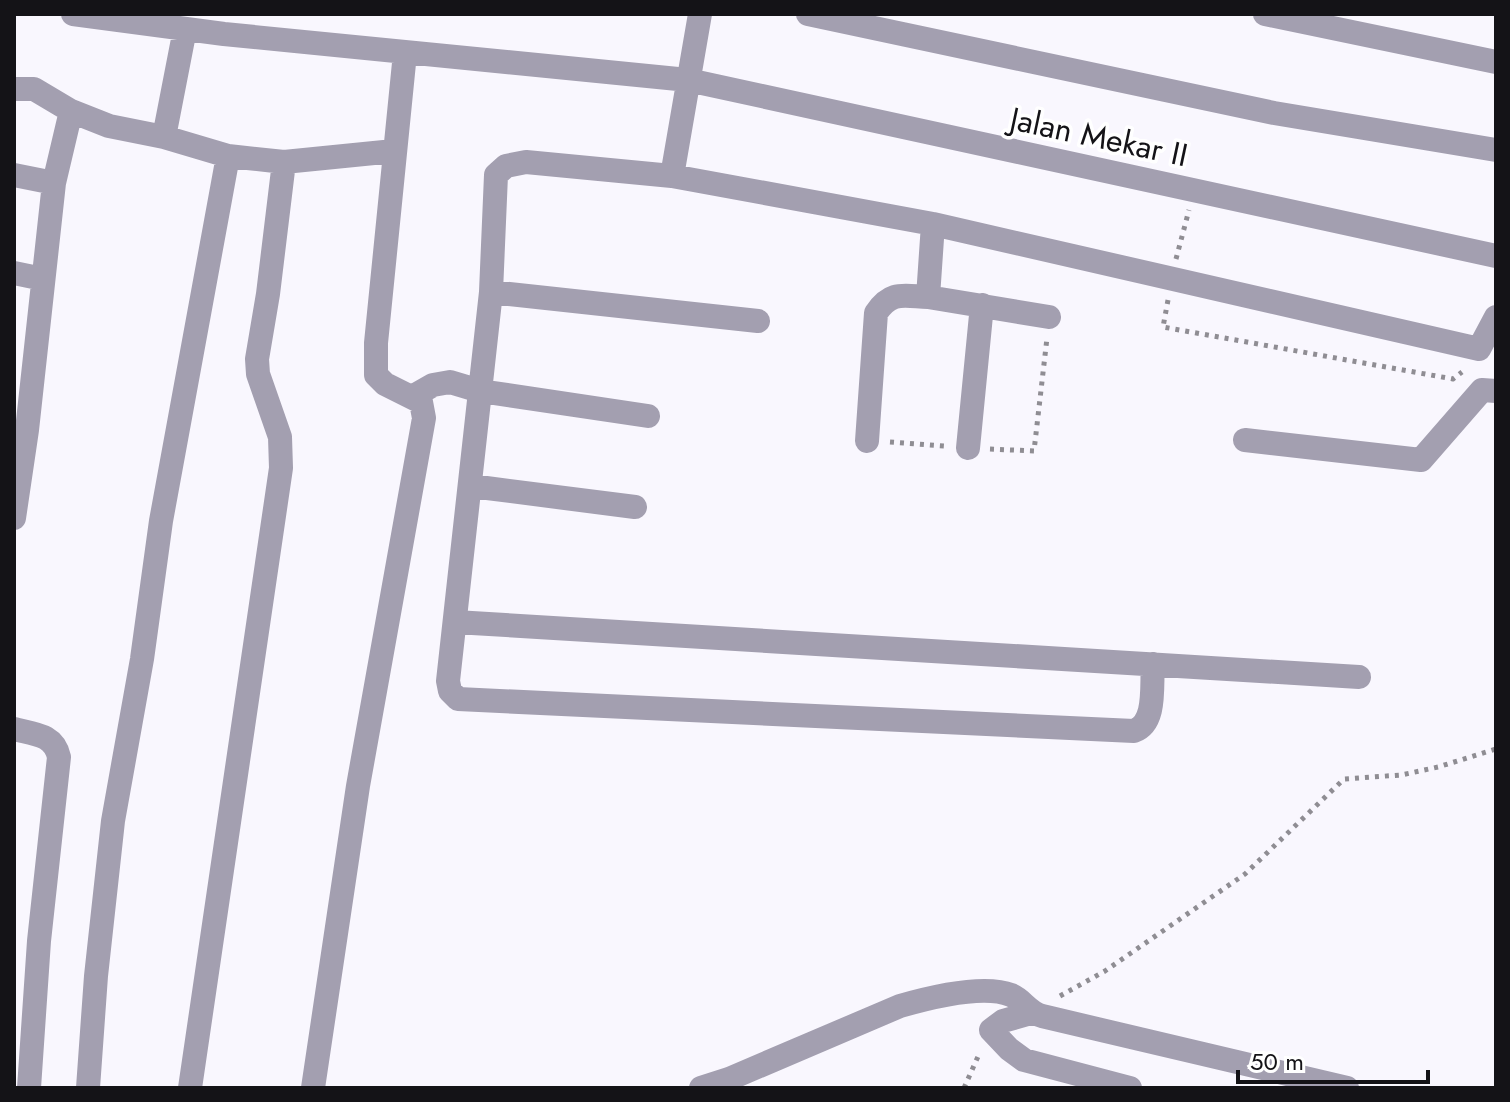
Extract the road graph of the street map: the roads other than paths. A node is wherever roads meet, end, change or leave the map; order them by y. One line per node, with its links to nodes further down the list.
1 (73, 14): 5 (street, Jalan Mekar II)
2 (700, 14): 8 (street)
3 (808, 14): 12 (street)
4 (1265, 14): 7 (street)
5 (185, 29): 6 (street, Jalan Mekar II); 11 (street)
6 (405, 53): 8 (street, Jalan Mekar II); 13 (street)
7 (1496, 62)
8 (688, 80): 17 (street); 20 (street, Jalan Mekar II)
9 (14, 89): 10 (street)
10 (71, 111): 11 (street); 18 (street)
11 (164, 137): 14 (street)
12 (1496, 150)
13 (394, 151): 15 (street); 31 (street)
14 (228, 156): 15 (street); 46 (street)
15 (284, 162): 47 (street)
16 (14, 175): 18 (street)
17 (672, 176): 19 (street); 23 (street)
18 (54, 183): 22 (street)
19 (933, 224): 24 (street); 27 (street)
20 (1496, 256)
21 (14, 273): 22 (street)
22 (43, 279): 33 (street)
23 (491, 292): 28 (street); 29 (street)
24 (928, 297): 25 (street); 35 (street)
25 (982, 305): 26 (street); 36 (street)
26 (1049, 317)
27 (1496, 317)
28 (758, 321)
29 (480, 391): 31 (street); 32 (street); 37 (street)
30 (1496, 391): 34 (street)
31 (412, 397): 48 (street)
32 (648, 416)
33 (21, 429): 39 (street)
34 (1245, 440)
35 (867, 441)
36 (968, 448)
37 (471, 486): 38 (street); 40 (street)
38 (635, 507)
39 (14, 518)
40 (455, 622): 41 (street); 41 (street)
41 (1153, 664): 42 (street)
42 (1359, 677)
43 (14, 729): 45 (street)
44 (1025, 1006): 49 (street); 50 (street); 51 (street)
45 (29, 1088)
46 (88, 1088)
47 (190, 1088)
48 (313, 1088)
49 (701, 1088)
50 (1130, 1088)
51 (1347, 1088)

